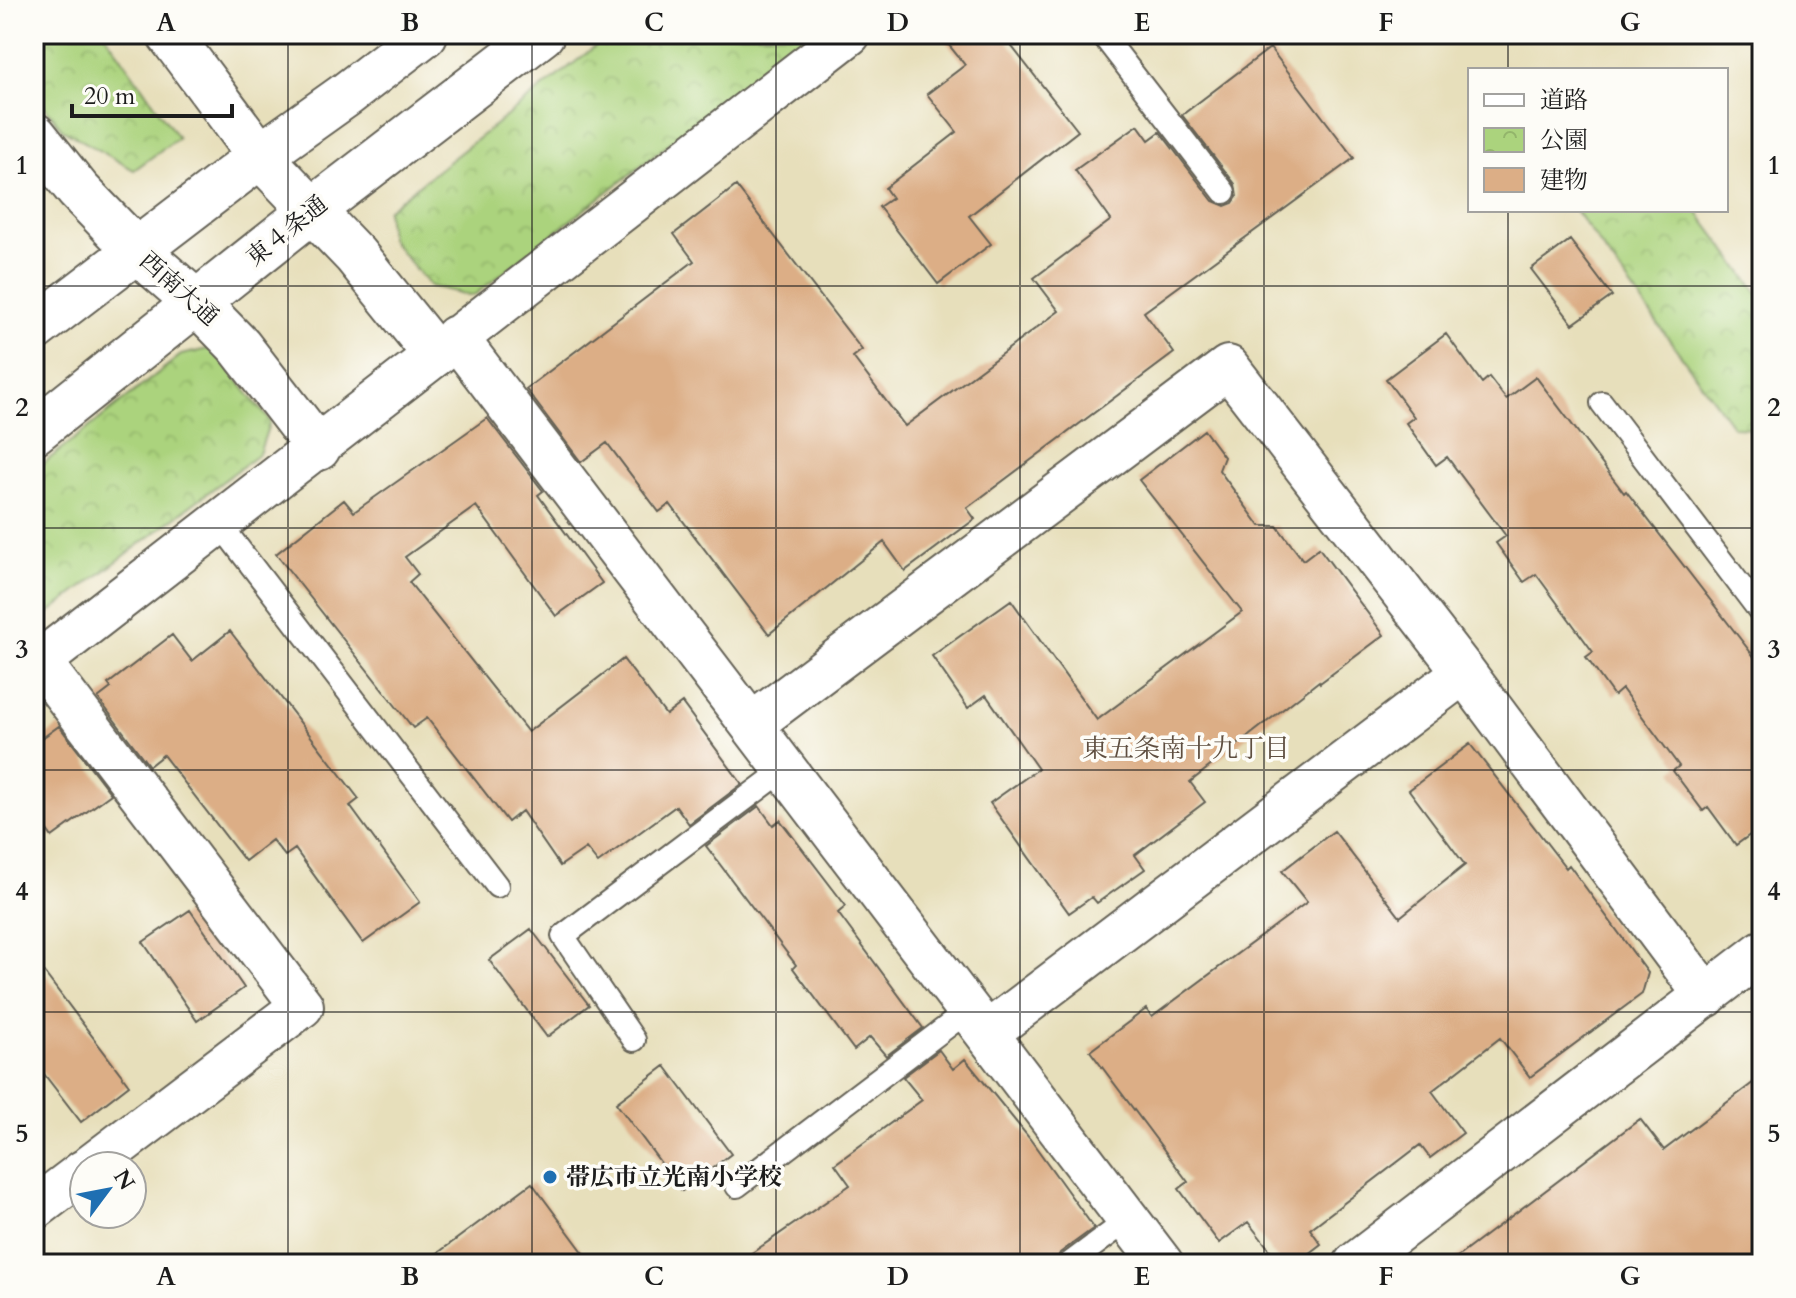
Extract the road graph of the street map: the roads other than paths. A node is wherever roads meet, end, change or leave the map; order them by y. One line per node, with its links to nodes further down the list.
1 (169, 34): 7 (street)
2 (425, 34): 7 (street)
3 (542, 34): 9 (street, 東４条通)
4 (849, 34): 13 (street)
5 (1102, 34): 8 (lane)
6 (34, 135): 10 (street, 西南大通)
7 (260, 156): 9 (street); 10 (street)
8 (1224, 192)
9 (314, 209): 11 (street, 東４条通); 13 (street)
10 (137, 251): 11 (street, 西南大通); 12 (street)
11 (198, 304): 15 (street, 東４条通); 16 (street, 西南大通)
12 (34, 329)
13 (446, 345): 16 (street); 21 (street)
14 (1602, 403): 18 (lane)
15 (34, 432)
16 (318, 448): 17 (street)
17 (219, 523): 19 (street); 23 (lane)
18 (1762, 614)
19 (37, 664): 28 (street)
20 (1464, 672): 21 (street); 25 (street); 26 (street)
21 (752, 724): 22 (street)
22 (785, 769): 26 (street); 27 (lane)
23 (497, 886)
24 (1762, 952): 25 (street)
25 (1706, 996): 35 (street)
26 (978, 1021): 30 (lane); 32 (street)
27 (634, 1040)
28 (112, 1150)
29 (68, 1183): 31 (street)
30 (737, 1186)
31 (34, 1209)
32 (1128, 1220): 33 (lane); 34 (street)
33 (1069, 1264)
34 (1162, 1264)
35 (1355, 1264)

